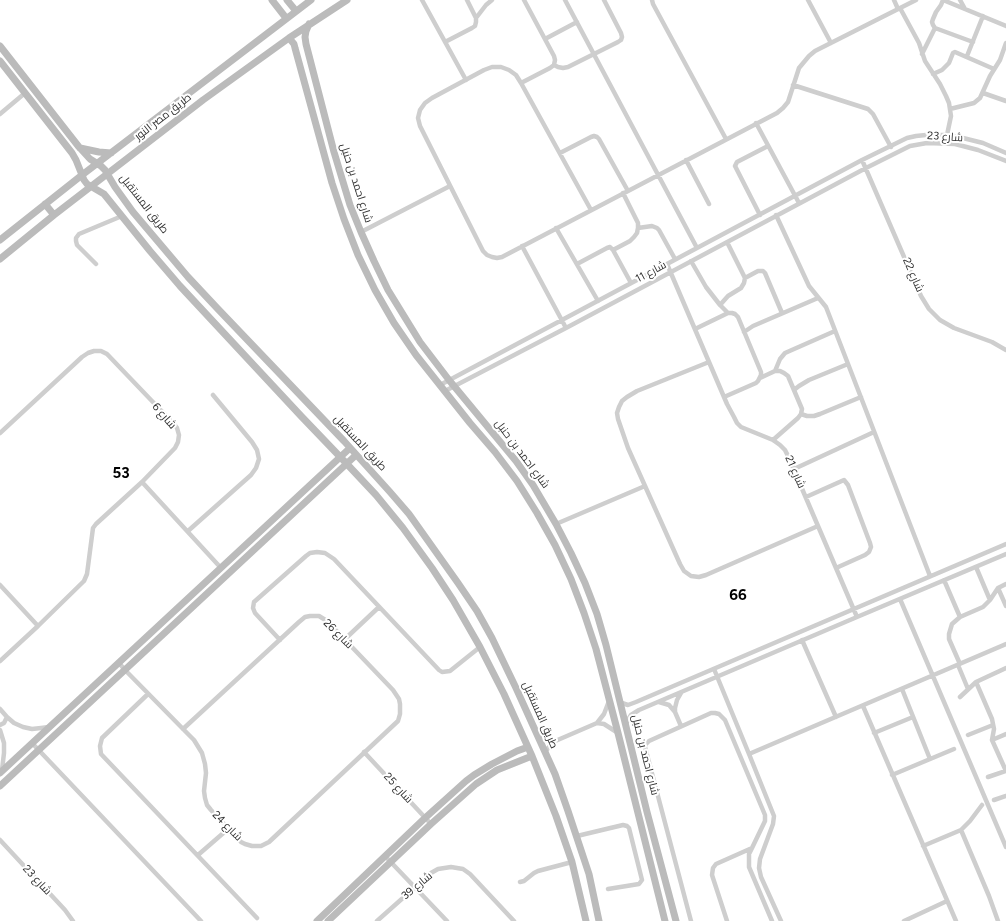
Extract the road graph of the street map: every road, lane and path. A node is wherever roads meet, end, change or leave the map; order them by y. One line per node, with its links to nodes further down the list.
1 (272, 0): 21 (street)
2 (287, 0): 19 (street)
3 (311, 0): 19 (street, طريق مصر النور)
4 (347, 0): 24 (street, طريق مصر النور)
5 (422, 0): 29 (street)
6 (466, 0): 22 (street)
7 (492, 0): 22 (street)
8 (524, 0): 28 (street)
9 (565, 0): 23 (street)
10 (604, 0): 34 (street)
11 (652, 0): 51 (street)
12 (808, 0): 31 (street)
13 (894, 0): 17 (street)
14 (916, 0): 17 (street)
15 (943, 0): 18 (street); 26 (street)
16 (960, 0): 18 (street)
17 (899, 9): 31 (street); 35 (street)
18 (965, 9): 20 (street)
19 (296, 11): 21 (street, طريق مصر النور)
20 (983, 16): 25 (street); 30 (street)
21 (286, 18): 52 (street, طريق مصر النور)
22 (476, 18): 29 (street)
23 (577, 22): 28 (street); 34 (street)
24 (309, 24): 27 (street, طريق مصر النور); 85 (street, شارع احمد بن حنبل)
25 (1006, 26)
26 (935, 28): 30 (street); 35 (street)
27 (289, 38): 56 (street, طريق مصر النور); 118 (street, شارع احمد بن حنبل)
28 (545, 39): 38 (street)
29 (445, 42): 41 (street)
30 (973, 42): 36 (street)
31 (831, 43): 43 (street)
32 (1006, 43): 39 (street)
33 (0, 46): 55 (street, طريق المستقبل)
34 (594, 54): 38 (street); 68 (street)
35 (922, 54): 40 (street)
36 (967, 56): 39 (street); 40 (street)
37 (0, 61): 45 (street)
38 (554, 65): 42 (street)
39 (994, 69): 44 (street)
40 (933, 74): 47 (street)
41 (466, 80): 42 (street); 70 (street)
42 (521, 83): 59 (street)
43 (793, 85): 49 (street); 54 (street)
44 (983, 93): 46 (street); 47 (street)
45 (25, 94): 48 (street); 57 (street)
46 (1006, 101)
47 (950, 109): 50 (street)
48 (0, 114)
49 (756, 123): 51 (street); 53 (street)
50 (947, 135): 54 (street, شارع 23); 60 (street, شارع 23)
51 (726, 139): 61 (street)
52 (128, 140): 56 (street); 58 (street, طريق مصر النور)
53 (768, 146): 73 (street); 79 (street)
54 (891, 146): 62 (street, شارع 23)
55 (79, 148): 57 (street); 58 (street); 64 (street, طريق المستقبل)
56 (137, 152): 66 (street, طريق مصر النور)
57 (72, 153): 67 (street)
58 (111, 153): 64 (street, طريق مصر النور)
59 (560, 153): 71 (street); 78 (street)
60 (1006, 153)
61 (686, 160): 68 (street); 77 (street)
62 (862, 160): 65 (street, شارع 22); 73 (street, شارع 11)
63 (1006, 161): 65 (street, شارع 23)
64 (97, 163): 66 (street, طريق المستقبل); 67 (street, طريق مصر النور)
65 (866, 168): 75 (street, شارع 11); 110 (street, شارع 22)
66 (107, 174): 69 (street, طريق مصر النور); 72 (street, طريق المستقبل)
67 (82, 175): 69 (street); 76 (street, طريق مصر النور)
68 (658, 175): 71 (street); 89 (street)
69 (92, 186): 74 (street); 80 (street, طريق مصر النور)
70 (450, 186): 85 (street); 88 (street)
71 (625, 192): 78 (street); 84 (street)
72 (120, 194): 74 (street); 127 (street, طريق المستقبل)
73 (795, 196): 75 (street); 79 (street, شارع 11)
74 (111, 202): 82 (street)
75 (799, 203): 81 (street, شارع 11)
76 (45, 204): 80 (street); 86 (street, طريق مصر النور)
77 (709, 204)
78 (591, 210): 83 (street)
79 (760, 214): 89 (street, شارع 11)
80 (54, 215): 91 (street, طريق مصر النور)
81 (776, 215): 87 (street, شارع 11); 100 (street)
82 (122, 216): 94 (street); 129 (street)
83 (556, 228): 88 (street); 95 (street)
84 (638, 228): 90 (street); 92 (street)
85 (361, 232): 117 (street, شارع احمد بن حنبل)
86 (0, 240)
87 (727, 242): 93 (street, شارع 11); 98 (street)
88 (522, 246): 105 (street)
89 (697, 248): 92 (street, شارع 11)
90 (613, 250): 95 (street); 99 (street)
91 (0, 259)
92 (675, 259): 96 (street, شارع 11)
93 (691, 261): 97 (street, شارع 11); 102 (street)
94 (96, 264)
95 (577, 264): 101 (street)
96 (667, 264): 97 (street, شارع 21); 99 (street, شارع 11)
97 (670, 272): 106 (street, شارع 11); 107 (street, شارع 21)
98 (745, 278): 102 (street); 103 (street)
99 (630, 284): 101 (street, شارع 11)
100 (818, 298): 103 (street); 108 (street)
101 (598, 301): 105 (street, شارع 11)
102 (720, 305): 104 (street)
103 (782, 313): 109 (street)
104 (728, 314): 107 (street); 109 (street)
105 (562, 321): 106 (street); 113 (street, شارع 11)
106 (566, 328): 115 (street, شارع 11)
107 (695, 329): 111 (street, شارع 21)
108 (835, 331): 112 (street); 114 (street)
109 (744, 332): 116 (street)
110 (1006, 350)
111 (709, 362): 121 (street, شارع 21); 133 (street)
112 (848, 364): 119 (street); 122 (street)
113 (466, 371): 115 (street); 117 (street, شارع 11)
114 (775, 371): 116 (street); 119 (street)
115 (470, 378): 117 (street, شارع 11)
116 (760, 378): 121 (street)
117 (451, 383): 118 (street, شارع 11); 118 (street, شارع 11); 135 (street, شارع احمد بن حنبل)
118 (442, 388): 164 (street, شارع احمد بن حنبل)
119 (794, 390): 123 (street)
120 (214, 395): 137 (street)
121 (724, 397): 126 (street, شارع 21)
122 (861, 397): 123 (street); 124 (street)
123 (801, 414): 126 (street)
124 (874, 432): 131 (street); 143 (street)
125 (0, 433): 132 (street, شارع 6)
126 (774, 440): 131 (street, شارع 21)
127 (350, 448): 128 (street, طريق المستقبل); 129 (street)
128 (356, 454): 130 (street); 174 (street, طريق المستقبل)
129 (340, 456): 130 (street); 141 (street)
130 (346, 463): 146 (street); 163 (street)
131 (794, 469): 134 (street, شارع 21)
132 (142, 482): 137 (street); 157 (street, شارع 6)
133 (645, 486): 135 (street); 136 (street)
134 (806, 497): 136 (street, شارع 21); 142 (street)
135 (556, 524): 161 (street, شارع احمد بن حنبل)
136 (818, 526): 142 (street, شارع 21)
137 (188, 531): 141 (street)
138 (1006, 544): 143 (street)
139 (1006, 554): 140 (street)
140 (976, 567): 145 (street); 151 (street)
141 (221, 568): 144 (street)
142 (836, 568): 154 (street, شارع 21)
143 (930, 576): 154 (street)
144 (210, 578): 146 (street); 166 (street)
145 (944, 580): 150 (street); 156 (street)
146 (216, 584): 170 (street)
147 (1006, 584): 149 (street)
148 (0, 585): 157 (street)
149 (998, 588): 151 (street); 152 (street)
150 (900, 599): 155 (street); 171 (street)
151 (990, 600): 156 (street)
152 (1006, 606)
153 (379, 607): 158 (street); 159 (street); 163 (street)
154 (854, 609): 155 (street, شارع 21); 169 (street)
155 (857, 617): 160 (street)
156 (960, 617): 167 (street)
157 (38, 626): 165 (street, شارع 6)
158 (345, 639): 159 (street, شارع 26); 211 (street, شارع 26)
159 (280, 640): 198 (street, شارع 26)
160 (802, 640): 172 (street); 190 (street)
161 (606, 645): 164 (street); 182 (street, شارع احمد بن حنبل)
162 (1006, 645): 167 (street)
163 (480, 647): 179 (street)
164 (596, 649): 181 (street, شارع احمد بن حنبل)
165 (0, 661)
166 (119, 663): 170 (street, شارع 24); 195 (street)
167 (959, 665): 171 (street); 176 (street)
168 (1006, 668): 173 (street)
169 (714, 669): 172 (street); 183 (street)
170 (125, 670): 178 (street, شارع 24); 210 (street)
171 (933, 676): 175 (street); 235 (street)
172 (717, 677): 177 (street); 213 (street)
173 (976, 682): 176 (street); 193 (street)
174 (516, 688): 179 (street); 205 (street, طريق المستقبل)
175 (902, 689): 185 (street); 191 (street)
176 (968, 689): 180 (street)
177 (681, 693): 184 (street); 188 (street)
178 (148, 694): 198 (street, شارع 24); 237 (street)
179 (504, 694): 208 (street)
180 (960, 697)
181 (609, 699): 192 (street); 200 (street, شارع احمد بن حنبل)
182 (620, 701): 183 (street); 196 (street, شارع احمد بن حنبل)
183 (636, 702): 187 (street)
184 (659, 702): 187 (street); 188 (street)
185 (863, 706): 190 (street); 201 (street)
186 (0, 709): 189 (street)
187 (639, 710): 196 (street)
188 (675, 712): 197 (street)
189 (7, 717): 194 (street); 195 (street)
190 (836, 717): 213 (street)
191 (913, 717): 201 (street); 215 (street)
192 (596, 722): 200 (street); 206 (street)
193 (993, 724): 203 (street); 204 (street)
194 (0, 725)
195 (51, 726): 207 (street)
196 (626, 726): 225 (street, شارع احمد بن حنبل)
197 (681, 726): 236 (street); 257 (street)
198 (183, 729): 230 (street, شارع 24)
199 (0, 730): 217 (street)
200 (618, 733): 226 (street, شارع احمد بن حنبل)
201 (874, 733): 218 (street)
202 (1006, 734): 204 (street)
203 (968, 735)
204 (992, 740): 216 (street)
205 (540, 741): 206 (street); 212 (street, طريق المستقبل)
206 (554, 742): 212 (street)
207 (32, 743): 210 (street); 217 (street)
208 (528, 747): 214 (street); 228 (street)
209 (954, 749): 215 (street)
210 (38, 750): 220 (street); 248 (street)
211 (364, 752): 228 (street, شارع 25); 230 (street, شارع 24)
212 (545, 752): 224 (street, طريق المستقبل)
213 (749, 754): 260 (street)
214 (532, 756): 227 (street); 229 (street)
215 (930, 759): 218 (street)
216 (1006, 771): 219 (street)
217 (1, 772)
218 (892, 775): 234 (street)
219 (988, 777)
220 (0, 786)
221 (1006, 796): 222 (street)
222 (994, 800)
223 (982, 805): 231 (street)
224 (568, 811): 227 (street); 232 (street, طريق المستقبل)
225 (647, 812): 226 (street); 256 (street, شارع احمد بن حنبل)
226 (638, 814): 255 (street, شارع احمد بن حنبل)
227 (556, 816): 240 (street)
228 (425, 818): 229 (street, شارع 25); 238 (street)
229 (431, 824): 239 (street)
230 (228, 829): 237 (street)
231 (960, 830): 234 (street); 263 (street)
232 (577, 836): 243 (street); 254 (street, طريق المستقبل)
233 (0, 840): 247 (street, شارع 23)
234 (923, 846): 244 (street)
235 (1006, 847)
236 (752, 848): 258 (street); 259 (street)
237 (198, 855): 245 (street)
238 (385, 856): 239 (street); 249 (street)
239 (391, 862): 242 (street); 250 (street)
240 (572, 862): 241 (street); 253 (street)
241 (520, 882)
242 (415, 887): 246 (street, شارع 39); 251 (street, شارع 39); 252 (street)
243 (608, 890)
244 (947, 901): 261 (street); 262 (street)
245 (257, 918)
246 (513, 920)
247 (73, 921)
248 (201, 921)
249 (317, 921)
250 (328, 921)
251 (377, 921)
252 (447, 921)
253 (586, 921)
254 (600, 921)
255 (665, 921)
256 (676, 921)
257 (691, 921)
258 (727, 921)
259 (772, 921)
260 (781, 921)
261 (904, 921)
262 (956, 921)
263 (998, 921)

